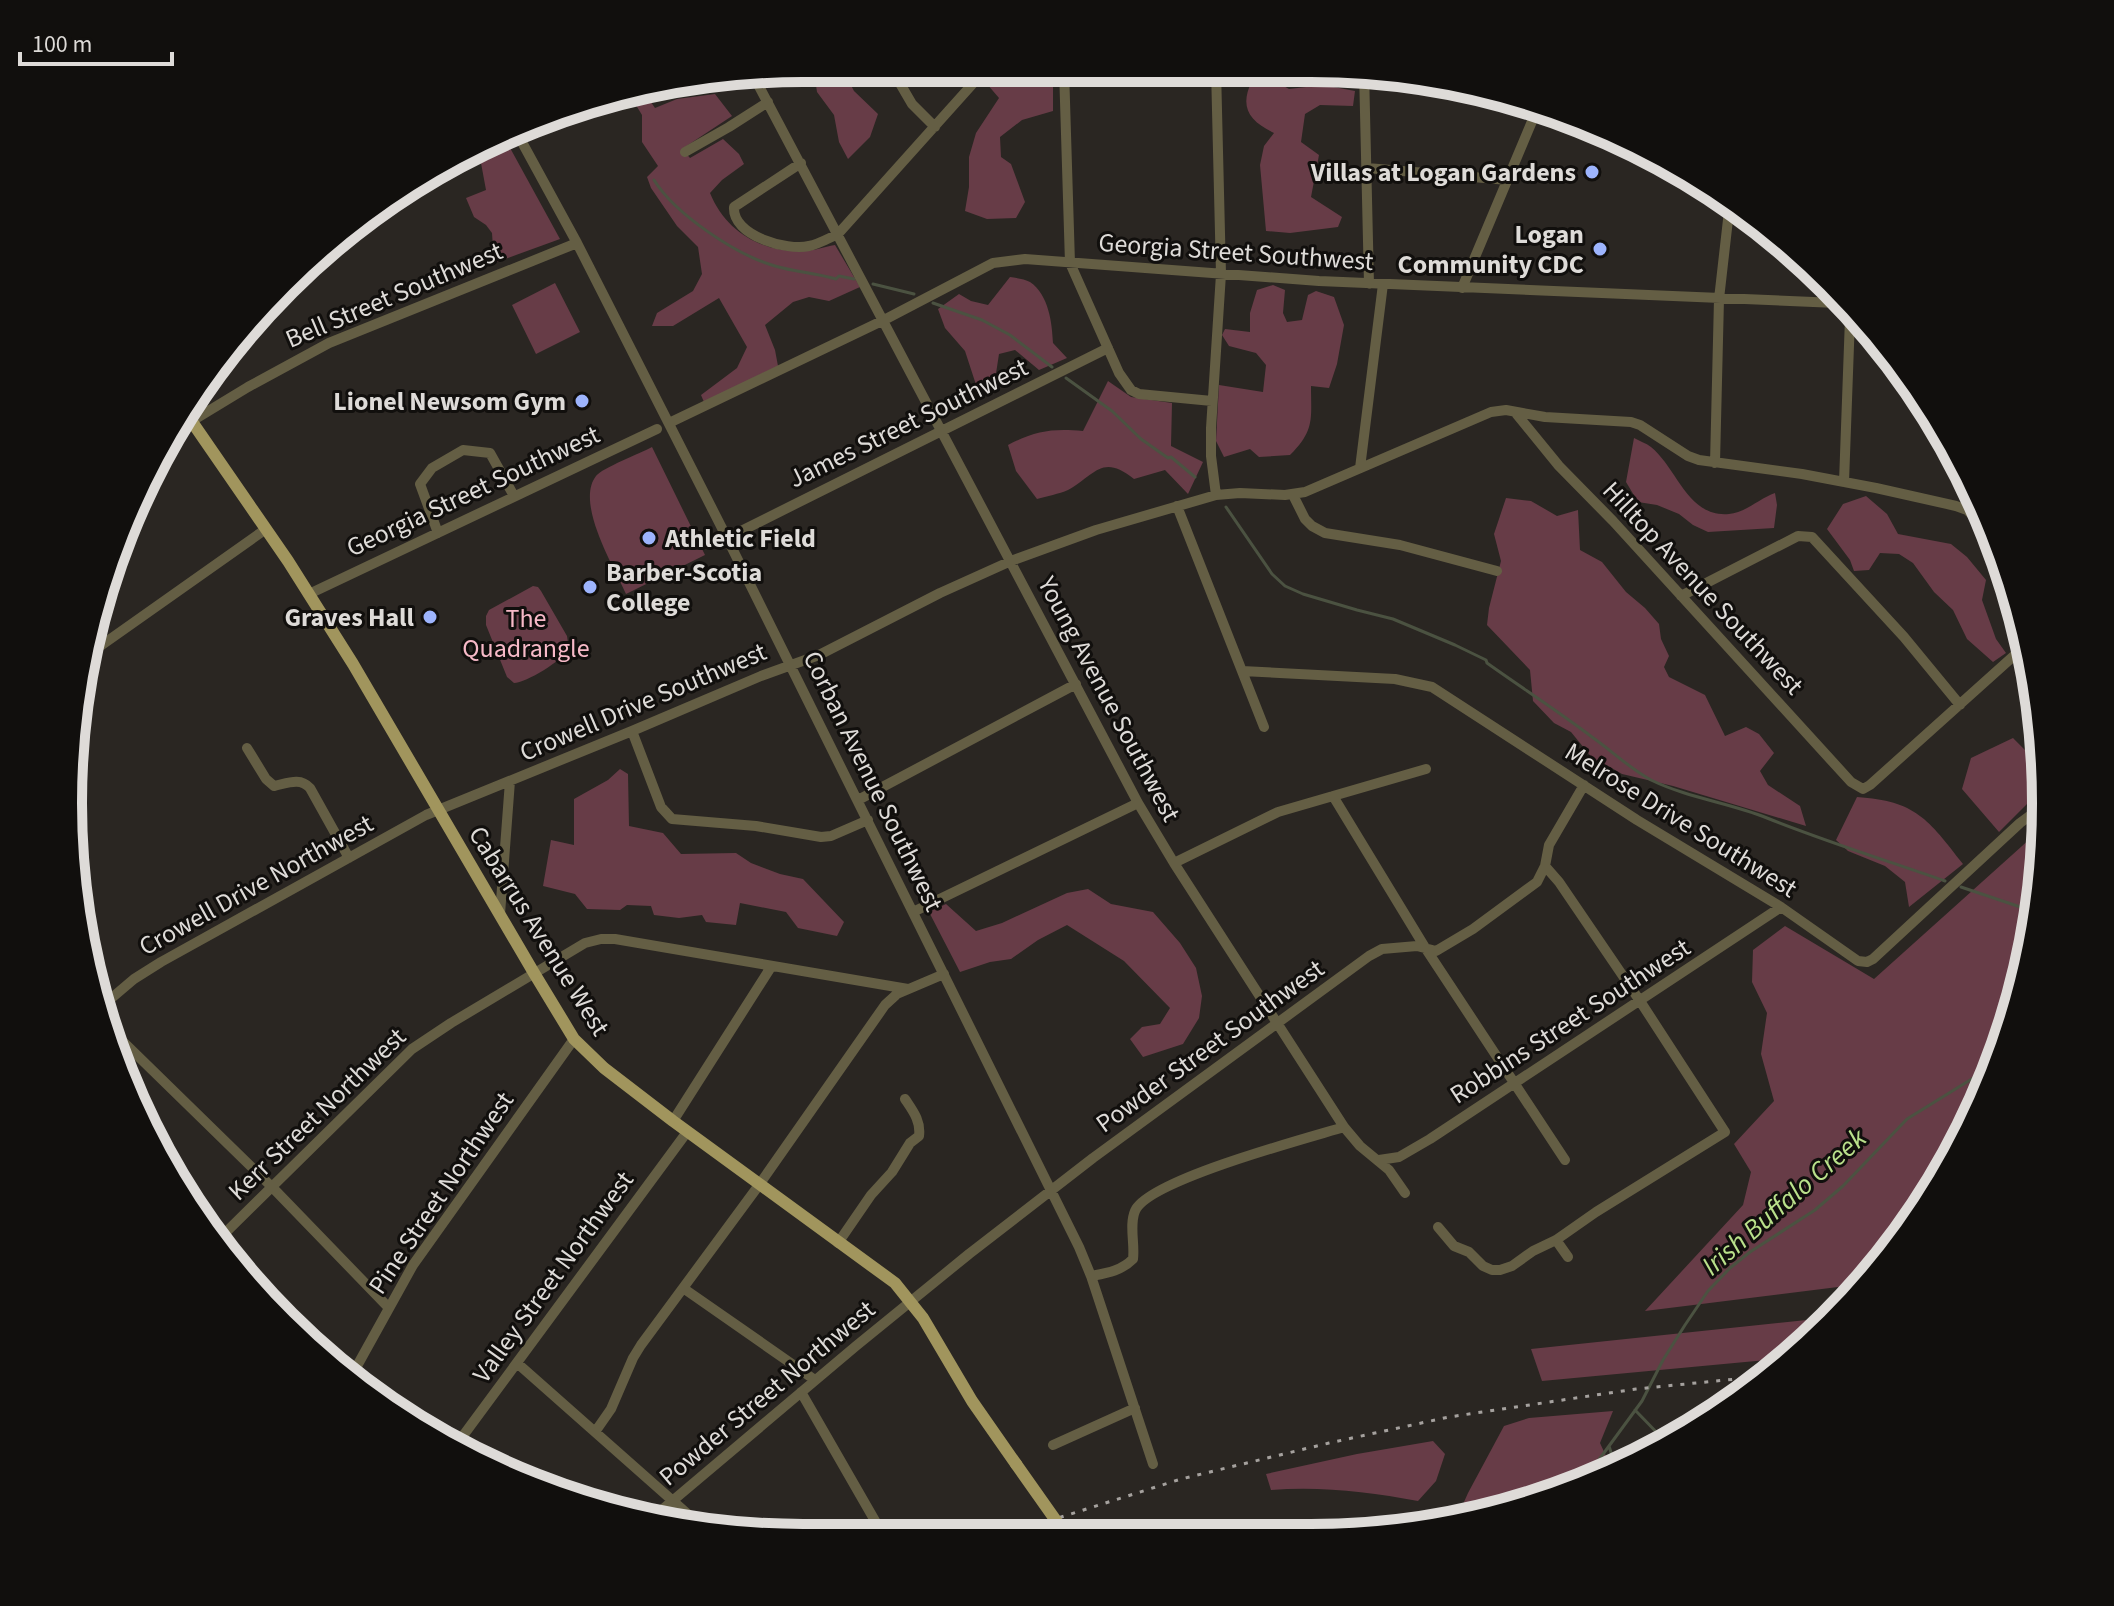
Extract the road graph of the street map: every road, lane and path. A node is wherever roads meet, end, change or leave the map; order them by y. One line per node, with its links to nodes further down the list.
1 (899, 82): 9 (street)
2 (975, 82): 9 (street)
3 (1064, 82): 18 (street)
4 (1216, 82): 19 (street)
5 (758, 84): 7 (street, Young Avenue Southwest)
6 (1364, 85): 13 (street)
7 (768, 102): 11 (street); 12 (street, Young Avenue Southwest)
8 (1534, 117): 14 (street)
9 (935, 127): 16 (street)
10 (521, 140): 17 (street, Corban Avenue Southwest)
11 (685, 152)
12 (801, 163): 16 (street, Young Avenue Southwest); 16 (street)
13 (1367, 168): 14 (street); 20 (street)
14 (1508, 180): 22 (street)
15 (1728, 216): 23 (street)
16 (840, 231): 25 (street, Young Avenue Southwest)
17 (577, 243): 30 (street, Bell Street Southwest); 32 (street, Corban Avenue Southwest)
18 (1070, 263): 19 (street, Georgia Street Southwest); 25 (street, Georgia Street Southwest); 27 (street)
19 (1221, 274): 20 (street, Georgia Street Southwest); 28 (street)
20 (1369, 284): 21 (street, Georgia Street Southwest)
21 (1383, 284): 22 (street, Georgia Street Southwest); 36 (street)
22 (1462, 288): 23 (street, Georgia Street Southwest)
23 (1719, 299): 24 (street, Georgia Street Southwest); 35 (street)
24 (1830, 303)
25 (884, 320): 32 (street, Georgia Street Southwest); 34 (street, Young Avenue Southwest)
26 (1850, 324): 37 (street)
27 (1108, 348): 28 (street); 34 (street, James Street Southwest)
28 (1212, 401): 38 (street)
29 (1515, 412): 35 (street, Crowell Drive Southwest); 36 (street, Crowell Drive Southwest); 49 (street, Hilltop Avenue Southwest)
30 (195, 416)
31 (192, 422): 43 (main road, Cabarrus Avenue West)
32 (669, 423): 45 (street, Corban Avenue Southwest)
33 (657, 429): 40 (street, Georgia Street Southwest)
34 (941, 430): 45 (street, James Street Southwest); 46 (street, Young Avenue Southwest)
35 (1715, 463): 37 (street, Crowell Drive Southwest)
36 (1360, 468): 39 (street, Crowell Drive Southwest)
37 (1844, 482): 42 (street, Crowell Drive Southwest)
38 (1216, 495): 39 (street, Crowell Drive Southwest); 41 (street, Crowell Drive Southwest)
39 (1293, 495): 47 (street)
40 (514, 496): 44 (street, Georgia Street Southwest); 44 (street)
41 (1177, 506): 46 (street, Crowell Drive Southwest); 53 (street)
42 (1971, 513)
43 (266, 529): 48 (main road, Cabarrus Avenue West); 50 (street)
44 (438, 533): 48 (street, Georgia Street Southwest)
45 (727, 538): 52 (street, Corban Avenue Southwest)
46 (1011, 561): 52 (street, Crowell Drive Southwest); 54 (street, Young Avenue Southwest)
47 (1497, 571)
48 (309, 594): 65 (main road, Cabarrus Avenue West)
49 (1681, 596): 55 (street); 55 (street, Hilltop Avenue Southwest)
50 (100, 646)
51 (2016, 654): 55 (street)
52 (790, 664): 57 (street, Crowell Drive Southwest); 63 (street, Corban Avenue Southwest)
53 (1242, 671): 56 (street); 61 (street, Melrose Drive Southwest)
54 (1076, 684): 63 (street); 64 (street, Young Avenue Southwest)
55 (1960, 705)
56 (1264, 727)
57 (632, 731): 60 (street, Crowell Drive Southwest); 67 (street)
58 (247, 748): 68 (street)
59 (1426, 769): 62 (street)
60 (510, 781): 65 (street, Crowell Drive Southwest); 73 (street)
61 (1584, 785): 70 (street); 71 (street, Melrose Drive Southwest)
62 (1333, 796): 69 (street); 74 (street)
63 (858, 800): 67 (street, Corban Avenue Southwest)
64 (1138, 803): 69 (street, Young Avenue Southwest); 72 (street)
65 (439, 810): 68 (street, Crowell Drive Northwest); 73 (main road, Cabarrus Avenue West)
66 (2032, 815): 71 (street, Melrose Drive Southwest)
67 (868, 820): 72 (street, Corban Avenue Southwest)
68 (349, 858): 79 (street, Crowell Drive Northwest)
69 (1174, 863): 81 (street, Young Avenue Southwest)
70 (1545, 866): 74 (street, Powder Street Southwest); 80 (street)
71 (1781, 907): 80 (street, Robbins Street Southwest)
72 (913, 912): 77 (street, Corban Avenue Southwest)
73 (500, 914): 76 (main road, Cabarrus Avenue West)
74 (1426, 949): 81 (street, Powder Street Southwest); 84 (street)
75 (771, 967): 76 (street, Kerr Street Northwest); 78 (street); 86 (street)
76 (534, 973): 82 (main road, Cabarrus Avenue West); 92 (street, Kerr Street Northwest)
77 (944, 974): 78 (street); 93 (street, Corban Avenue Southwest)
78 (908, 989): 91 (street)
79 (110, 1000)
80 (1640, 1001): 84 (street, Robbins Street Southwest); 97 (street)
81 (1277, 1025): 87 (street, Young Avenue Southwest); 93 (street, Powder Street Southwest)
82 (574, 1039): 86 (main road, Cabarrus Avenue West); 103 (street, Pine Street Northwest)
83 (122, 1041): 92 (street)
84 (1513, 1084): 89 (street, Robbins Street Southwest); 90 (street)
85 (905, 1099): 98 (street)
86 (673, 1121): 88 (main road, Cabarrus Avenue West)
87 (1344, 1127): 89 (street, Young Avenue Southwest); 100 (street)
88 (687, 1132): 91 (main road, Cabarrus Avenue West); 104 (street, Valley Street Northwest)
89 (1379, 1160): 94 (street, Young Avenue Southwest)
90 (1565, 1160)
91 (759, 1185): 98 (main road, Cabarrus Avenue West); 101 (street)
92 (272, 1187): 96 (street, Kerr Street Northwest); 103 (street)
93 (1051, 1190): 100 (street, Corban Avenue Southwest); 102 (street, Powder Street Southwest)
94 (1405, 1193)
95 (1438, 1227): 97 (street)
96 (225, 1233)
97 (1556, 1240): 99 (street)
98 (838, 1243): 102 (main road, Cabarrus Avenue West)
99 (1568, 1257)
100 (1091, 1276): 108 (street, Corban Avenue Southwest)
101 (683, 1288): 106 (street); 109 (street)
102 (911, 1300): 106 (street, Powder Street Northwest); 117 (main road, Cabarrus Avenue West, bridge)
103 (389, 1308): 105 (street, Pine Street Northwest)
104 (517, 1363): 109 (street); 110 (street, Valley Street Northwest)
105 (356, 1368)
106 (815, 1380): 107 (street, Powder Street Northwest)
107 (801, 1392): 113 (street, Powder Street Northwest); 116 (street)
108 (1135, 1408): 111 (street); 112 (street, Corban Avenue Southwest)
109 (595, 1432): 113 (street)
110 (462, 1438)
111 (1053, 1445)
112 (1153, 1464)
113 (673, 1501): 114 (street, Powder Street Northwest); 115 (street)
114 (662, 1510)
115 (688, 1514)
116 (877, 1524)
117 (1058, 1524)

